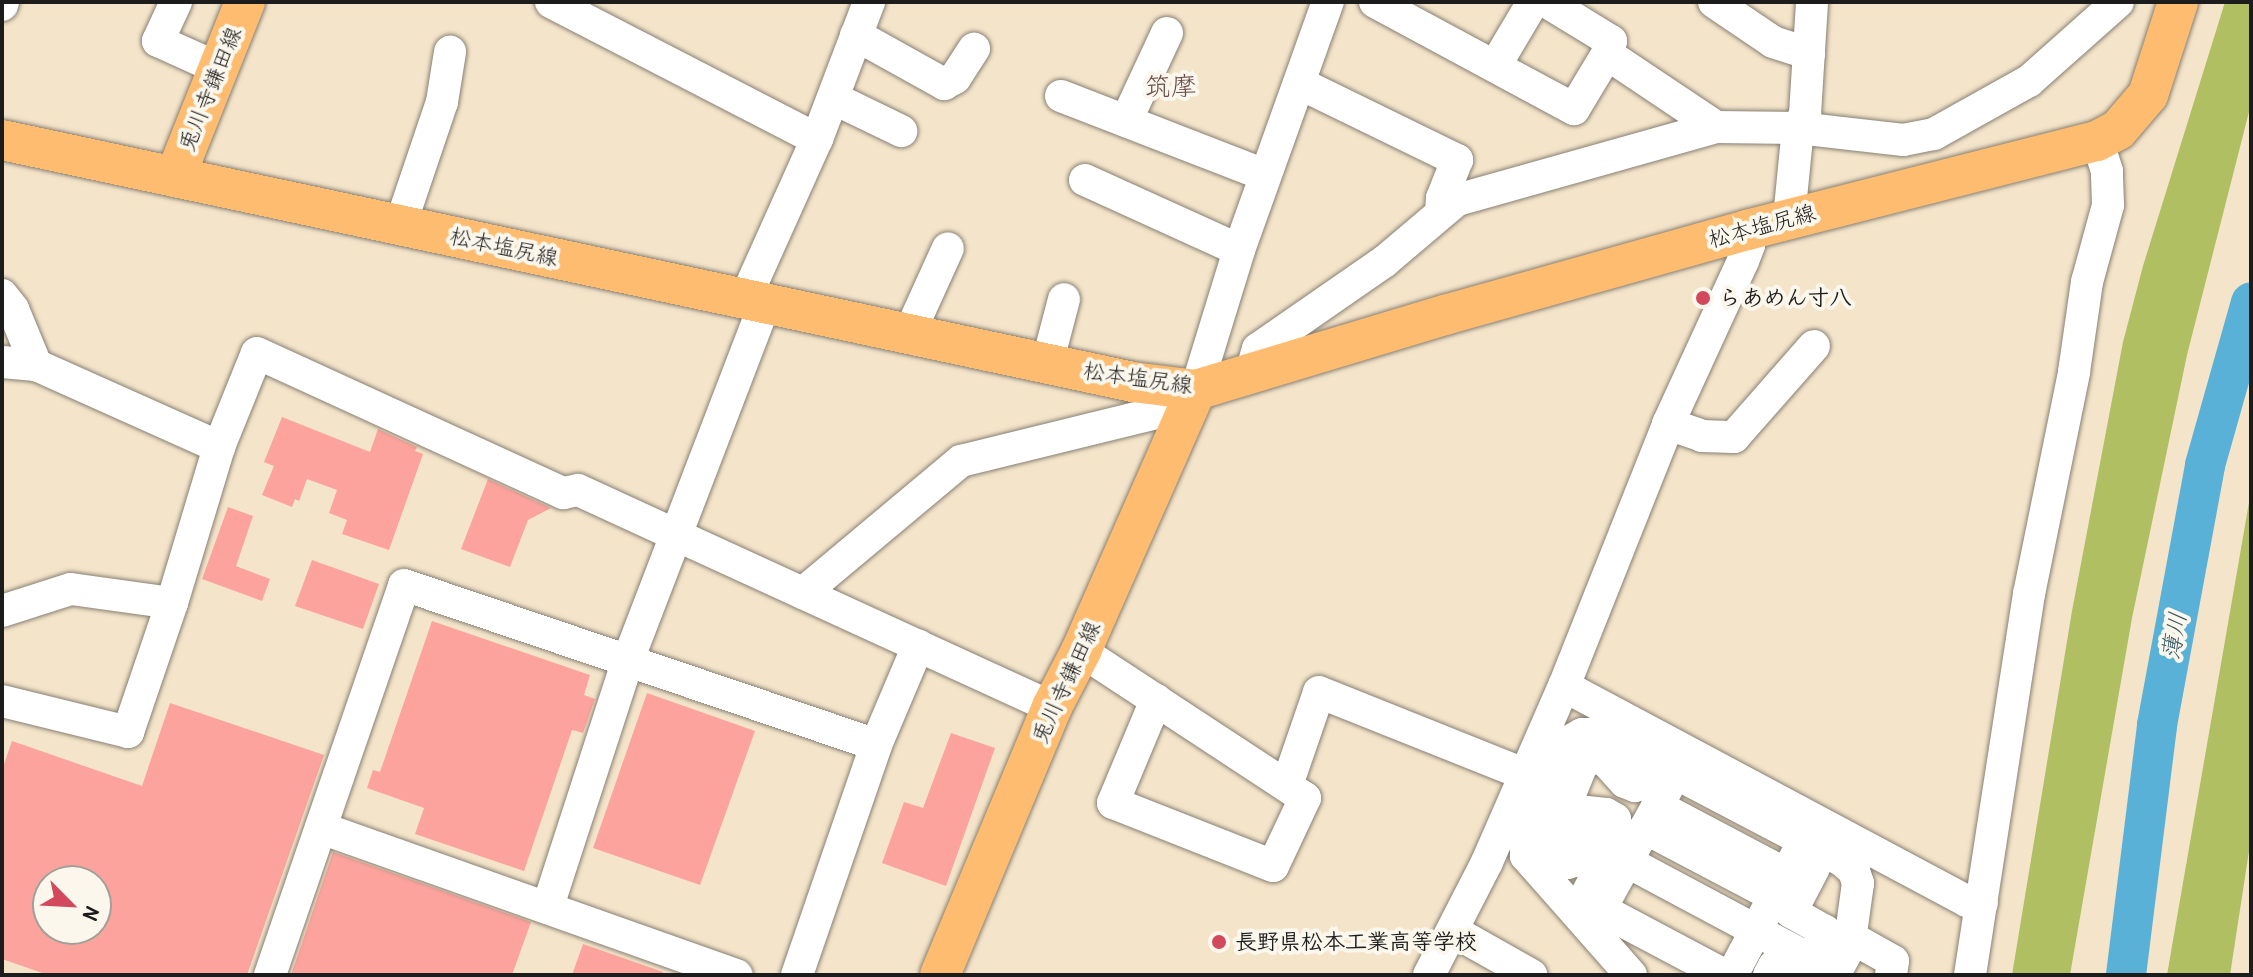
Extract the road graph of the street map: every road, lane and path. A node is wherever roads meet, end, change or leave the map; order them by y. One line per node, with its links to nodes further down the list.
1 (176, 2): 21 (street)
2 (245, 2): 21 (main road, 兎川寺鎌田線)
3 (551, 2): 13 (street)
4 (869, 2): 14 (street)
5 (1328, 2): 22 (street)
6 (1375, 2): 20 (street)
7 (1533, 2): 20 (street)
8 (1547, 2): 18 (street)
9 (1714, 2): 19 (street)
10 (1812, 2): 19 (street)
11 (2118, 2): 27 (street)
12 (2178, 2): 31 (main road, 松本塩尻線)
13 (594, 12): 29 (street)
14 (856, 35): 15 (street); 24 (street)
15 (974, 49)
16 (1167, 49): 25 (street)
17 (450, 52): 37 (street)
18 (1607, 54): 20 (street); 26 (street)
19 (1809, 54): 27 (street)
20 (1495, 66)
21 (218, 68): 33 (main road, 兎川寺鎌田線)
22 (1299, 83): 32 (street); 35 (street)
23 (1061, 96): 25 (street)
24 (833, 98): 28 (street); 29 (street)
25 (1126, 121): 32 (street)
26 (1716, 127): 27 (street); 35 (street)
27 (1798, 128): 36 (street)
28 (901, 131)
29 (817, 139): 43 (street)
30 (2, 140): 33 (main road, 松本塩尻線)
31 (2097, 141): 36 (main road, 松本塩尻線); 75 (street)
32 (1265, 175): 40 (street)
33 (175, 177): 37 (main road, 松本塩尻線)
34 (1095, 193): 40 (street)
35 (1441, 212): 49 (street)
36 (1789, 218): 38 (main road, 松本塩尻線)
37 (400, 226): 43 (main road, 松本塩尻線)
38 (1747, 230): 49 (main road, 松本塩尻線); 51 (street)
39 (948, 248): 44 (street)
40 (1239, 250): 50 (street)
41 (2, 295): 48 (street)
42 (1064, 299): 47 (street)
43 (755, 301): 44 (main road, 松本塩尻線); 53 (street)
44 (909, 334): 47 (main road, 松本塩尻線)
45 (1814, 346): 51 (street)
46 (2, 362): 48 (street)
47 (1047, 364): 50 (main road, 松本塩尻線)
48 (36, 365): 52 (street)
49 (1251, 373): 50 (main road, 松本塩尻線)
50 (1192, 398): 54 (street); 58 (main road, 兎川寺鎌田線)
51 (1668, 424): 60 (street)
52 (219, 447): 53 (street); 55 (street)
53 (676, 535): 54 (street); 59 (street)
54 (803, 593): 57 (street)
55 (172, 603): 56 (street); 62 (street)
56 (2, 611)
57 (918, 646): 63 (street); 64 (street)
58 (1081, 651): 61 (street); 63 (main road, 兎川寺鎌田線)
59 (628, 660): 64 (street); 71 (street); 76 (street)
60 (1564, 686): 67 (street); 75 (street)
61 (1156, 700): 68 (street); 68 (street)
62 (2, 701)
63 (1052, 707): 87 (main road, 兎川寺鎌田線)
64 (876, 745): 86 (street)
65 (1666, 769): 66 (street); 69 (street); 72 (street)
66 (1566, 772): 69 (street); 70 (street); 73 (street)
67 (1524, 774): 68 (street); 80 (street)
68 (1287, 785)
69 (1651, 817): 73 (street); 74 (street); 74 (street)
70 (1549, 820): 73 (street); 78 (street); 78 (street)
71 (321, 828): 76 (street); 84 (street)
72 (1821, 850): 74 (street); 77 (street); 77 (street); 82 (street)
73 (1618, 856): 78 (street); 79 (street)
74 (1780, 885): 79 (street)
75 (1982, 903): 94 (street)
76 (548, 906): 85 (street)
77 (1833, 911): 82 (street); 93 (street)
78 (1589, 917): 81 (street); 83 (street)
79 (1756, 930): 82 (street); 91 (street)
80 (1453, 931): 88 (street); 89 (street)
81 (1673, 957): 83 (street); 90 (street)
82 (1819, 971): 92 (street)
83 (1630, 974)
84 (270, 975)
85 (737, 975)
86 (797, 975)
87 (940, 975)
88 (1429, 975)
89 (1531, 975)
90 (1724, 975)
91 (1732, 975)
92 (1769, 975)
93 (1891, 975)
94 (1970, 975)

